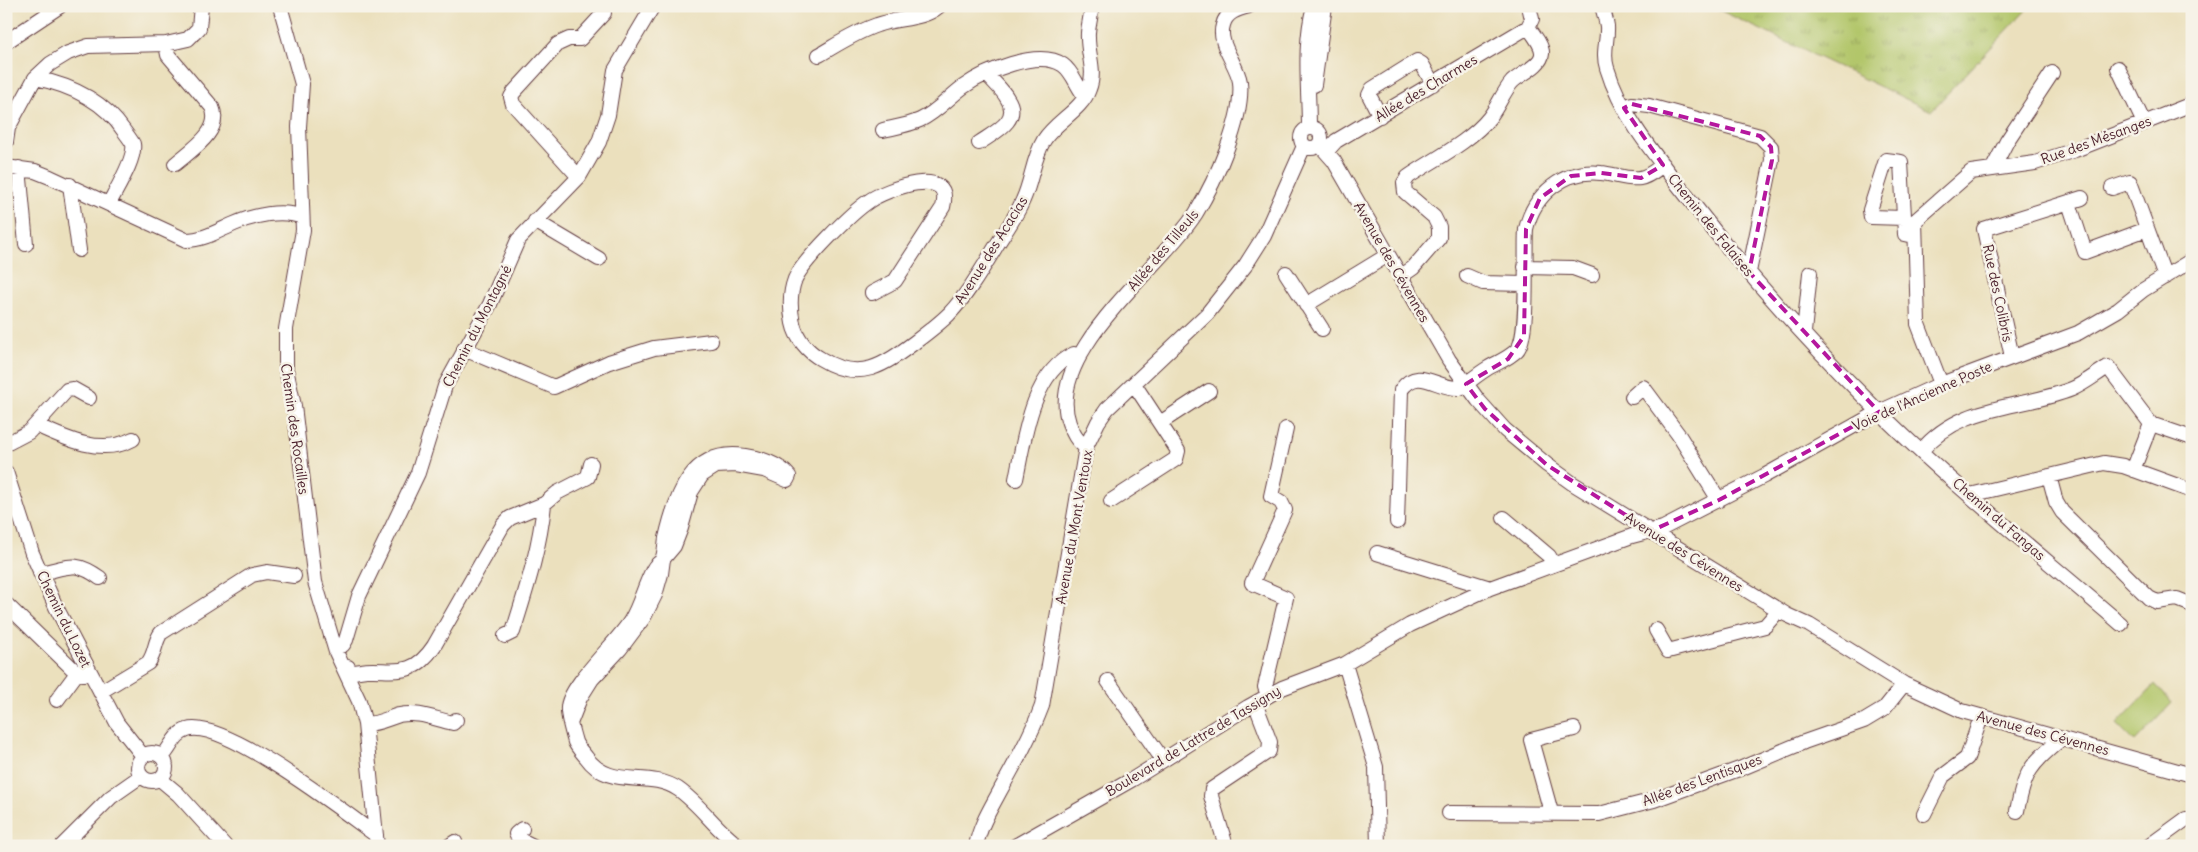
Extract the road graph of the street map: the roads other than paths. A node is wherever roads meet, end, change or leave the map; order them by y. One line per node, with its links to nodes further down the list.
1 (60, 6): 14 (street)
2 (201, 6): 15 (street)
3 (280, 6): 42 (street, Chemin des Rocailles)
4 (653, 6): 38 (street, Chemin du Montagné)
5 (939, 6): 16 (street)
6 (1091, 6): 22 (street, Avenue des Acacias)
7 (1249, 6): 67 (street, Allée des Tilleuls)
8 (1314, 6): 24 (street)
9 (1325, 6): 24 (street)
10 (1530, 6): 13 (street)
11 (1602, 6): 25 (street, Chemin des Falaises)
12 (604, 13): 38 (street)
13 (1528, 27): 21 (street, Allée des Charmes); 58 (street)
14 (6, 42)
15 (166, 44): 20 (street); 34 (street)
16 (819, 55)
17 (2118, 68): 27 (street)
18 (2052, 73): 37 (street)
19 (987, 74): 22 (street); 29 (street); 31 (street)
20 (35, 78): 30 (street); 41 (street)
21 (1433, 84): 26 (street, Allée des Charmes); 26 (street)
22 (1085, 96): 61 (street, Avenue des Acacias)
23 (2192, 104): 27 (street, Rue des Mésanges)
24 (1309, 108): 28 (street)
25 (1624, 108): 35 (street, Chemin des Falaises); 53 (street)
26 (1380, 116): 33 (street, Allée des Charmes)
27 (2144, 123): 37 (street, Rue des Mésanges)
28 (1309, 128): 32 (street); 33 (street)
29 (883, 130)
30 (7, 132)
31 (979, 144)
32 (1304, 146): 33 (street); 69 (street, Avenue du Mont Ventoux)
33 (1323, 148): 49 (street, Avenue des Cévennes)
34 (175, 164)
35 (1663, 165): 52 (street); 53 (street, Chemin des Falaises)
36 (13, 168): 39 (street); 47 (street)
37 (1994, 168): 46 (street, Rue des Mésanges)
38 (579, 177): 44 (street, Chemin du Montagné)
39 (70, 185): 41 (street); 48 (street)
40 (2112, 188): 45 (street)
41 (109, 204): 42 (street)
42 (302, 217): 112 (street, Chemin des Rocailles)
43 (1904, 218): 46 (street)
44 (535, 221): 50 (street); 66 (street, Chemin du Montagné)
45 (2147, 229): 59 (street); 68 (street, Rue des Colibris)
46 (1914, 236): 71 (street, Rue des Mésanges)
47 (26, 244)
48 (79, 250)
49 (1388, 255): 58 (street, Avenue des Cévennes); 62 (street)
50 (599, 259)
51 (2192, 260): 59 (street, Voie de l'Ancienne Poste)
52 (1525, 266): 56 (street); 60 (street)
53 (1749, 272): 64 (street, Chemin des Falaises)
54 (1286, 273): 62 (street)
55 (1810, 273): 64 (street)
56 (1592, 275)
57 (1467, 276): 60 (street)
58 (1400, 277): 70 (street, Avenue des Cévennes)
59 (2165, 277): 68 (street, Voie de l'Ancienne Poste)
60 (1524, 284): 70 (street)
61 (872, 293)
62 (1306, 305): 63 (street)
63 (1322, 329)
64 (1804, 332): 75 (street, Chemin des Falaises)
65 (711, 341): 66 (street)
66 (464, 350): 112 (street, Chemin du Montagné)
67 (1079, 356): 83 (street, Allée des Tilleuls); 89 (street, Allée des Tilleuls)
68 (2012, 357): 71 (street, Voie de l'Ancienne Poste)
69 (1134, 384): 76 (street); 83 (street, Avenue du Mont Ventoux)
70 (1466, 384): 97 (street); 98 (street, Avenue des Cévennes)
71 (1942, 384): 75 (street, Voie de l'Ancienne Poste)
72 (1209, 391): 76 (street)
73 (1632, 397): 93 (street)
74 (89, 398): 78 (street)
75 (1879, 412): 84 (street, Chemin du Fangas); 93 (street, Voie de l'Ancienne Poste)
76 (1160, 423): 94 (street)
77 (2151, 424): 80 (street); 84 (street); 86 (street)
78 (36, 425): 81 (street); 82 (street)
79 (1286, 429): 121 (street)
80 (2192, 438)
81 (133, 439)
82 (10, 442)
83 (1086, 447): 146 (street, Avenue du Mont Ventoux)
84 (1921, 451): 92 (street, Chemin du Fangas)
85 (591, 464): 95 (street)
86 (2133, 470): 88 (street); 91 (street)
87 (6, 472): 90 (street, Chemin du Lozet)
88 (2049, 476): 92 (street); 107 (street)
89 (1016, 479)
90 (9, 491): 102 (street, Chemin du Lozet)
91 (2192, 491)
92 (1970, 495): 109 (street, Chemin du Fangas)
93 (1719, 500): 98 (street, Voie de l'Ancienne Poste)
94 (1112, 501)
95 (544, 504): 111 (street); 117 (street)
96 (1504, 518): 101 (street)
97 (1397, 522)
98 (1651, 531): 101 (street, Boulevard de Lattre de Tassigny); 108 (street, Avenue des Cévennes)
99 (1377, 553): 105 (street)
100 (663, 559): 100 (street); 145 (street)
101 (1553, 564): 105 (street, Boulevard de Lattre de Tassigny)
102 (40, 573): 104 (street); 114 (street, Chemin du Lozet)
103 (294, 576): 120 (street)
104 (100, 578)
105 (1490, 588): 115 (street, Boulevard de Lattre de Tassigny)
106 (6, 604): 113 (street)
107 (2192, 605)
108 (1779, 610): 110 (street); 119 (street, Avenue des Cévennes)
109 (2121, 624)
110 (1656, 630)
111 (505, 636)
112 (341, 644): 117 (street, Chemin du Montagné)
113 (52, 647): 114 (street); 116 (street)
114 (76, 648): 116 (street, Chemin du Lozet)
115 (1345, 664): 121 (street, Boulevard de Lattre de Tassigny); 149 (street)
116 (83, 672): 120 (street, Chemin du Lozet); 122 (street)
117 (348, 674): 126 (street)
118 (1108, 681): 131 (street)
119 (1904, 684): 124 (street, Avenue des Cévennes); 136 (street, Allée des Lentisques)
120 (100, 692): 129 (street, Chemin du Lozet)
121 (1268, 695): 123 (street, Boulevard de Lattre de Tassigny)
122 (57, 700)
123 (1254, 703): 131 (street, Boulevard de Lattre de Tassigny); 148 (street)
124 (1981, 717): 128 (street, Avenue des Cévennes); 138 (street)
125 (456, 720): 126 (street)
126 (365, 724): 141 (street)
127 (1574, 729): 136 (street)
128 (2060, 739): 132 (street, Avenue des Cévennes); 135 (street)
129 (143, 756): 130 (street); 133 (street)
130 (162, 757): 134 (street); 141 (street)
131 (1163, 760): 147 (street, Boulevard de Lattre de Tassigny)
132 (2192, 775)
133 (141, 776): 134 (street); 142 (street)
134 (160, 779): 143 (street)
135 (2017, 811)
136 (1551, 812): 137 (street, Allée des Lentisques)
137 (1449, 813)
138 (1924, 814)
139 (2192, 819): 150 (street)
140 (522, 829): 144 (street)
141 (376, 840)
142 (62, 846)
143 (225, 846)
144 (533, 846)
145 (739, 846)
146 (976, 846)
147 (1015, 846)
148 (1226, 846)
149 (1378, 846)
150 (2149, 846)

